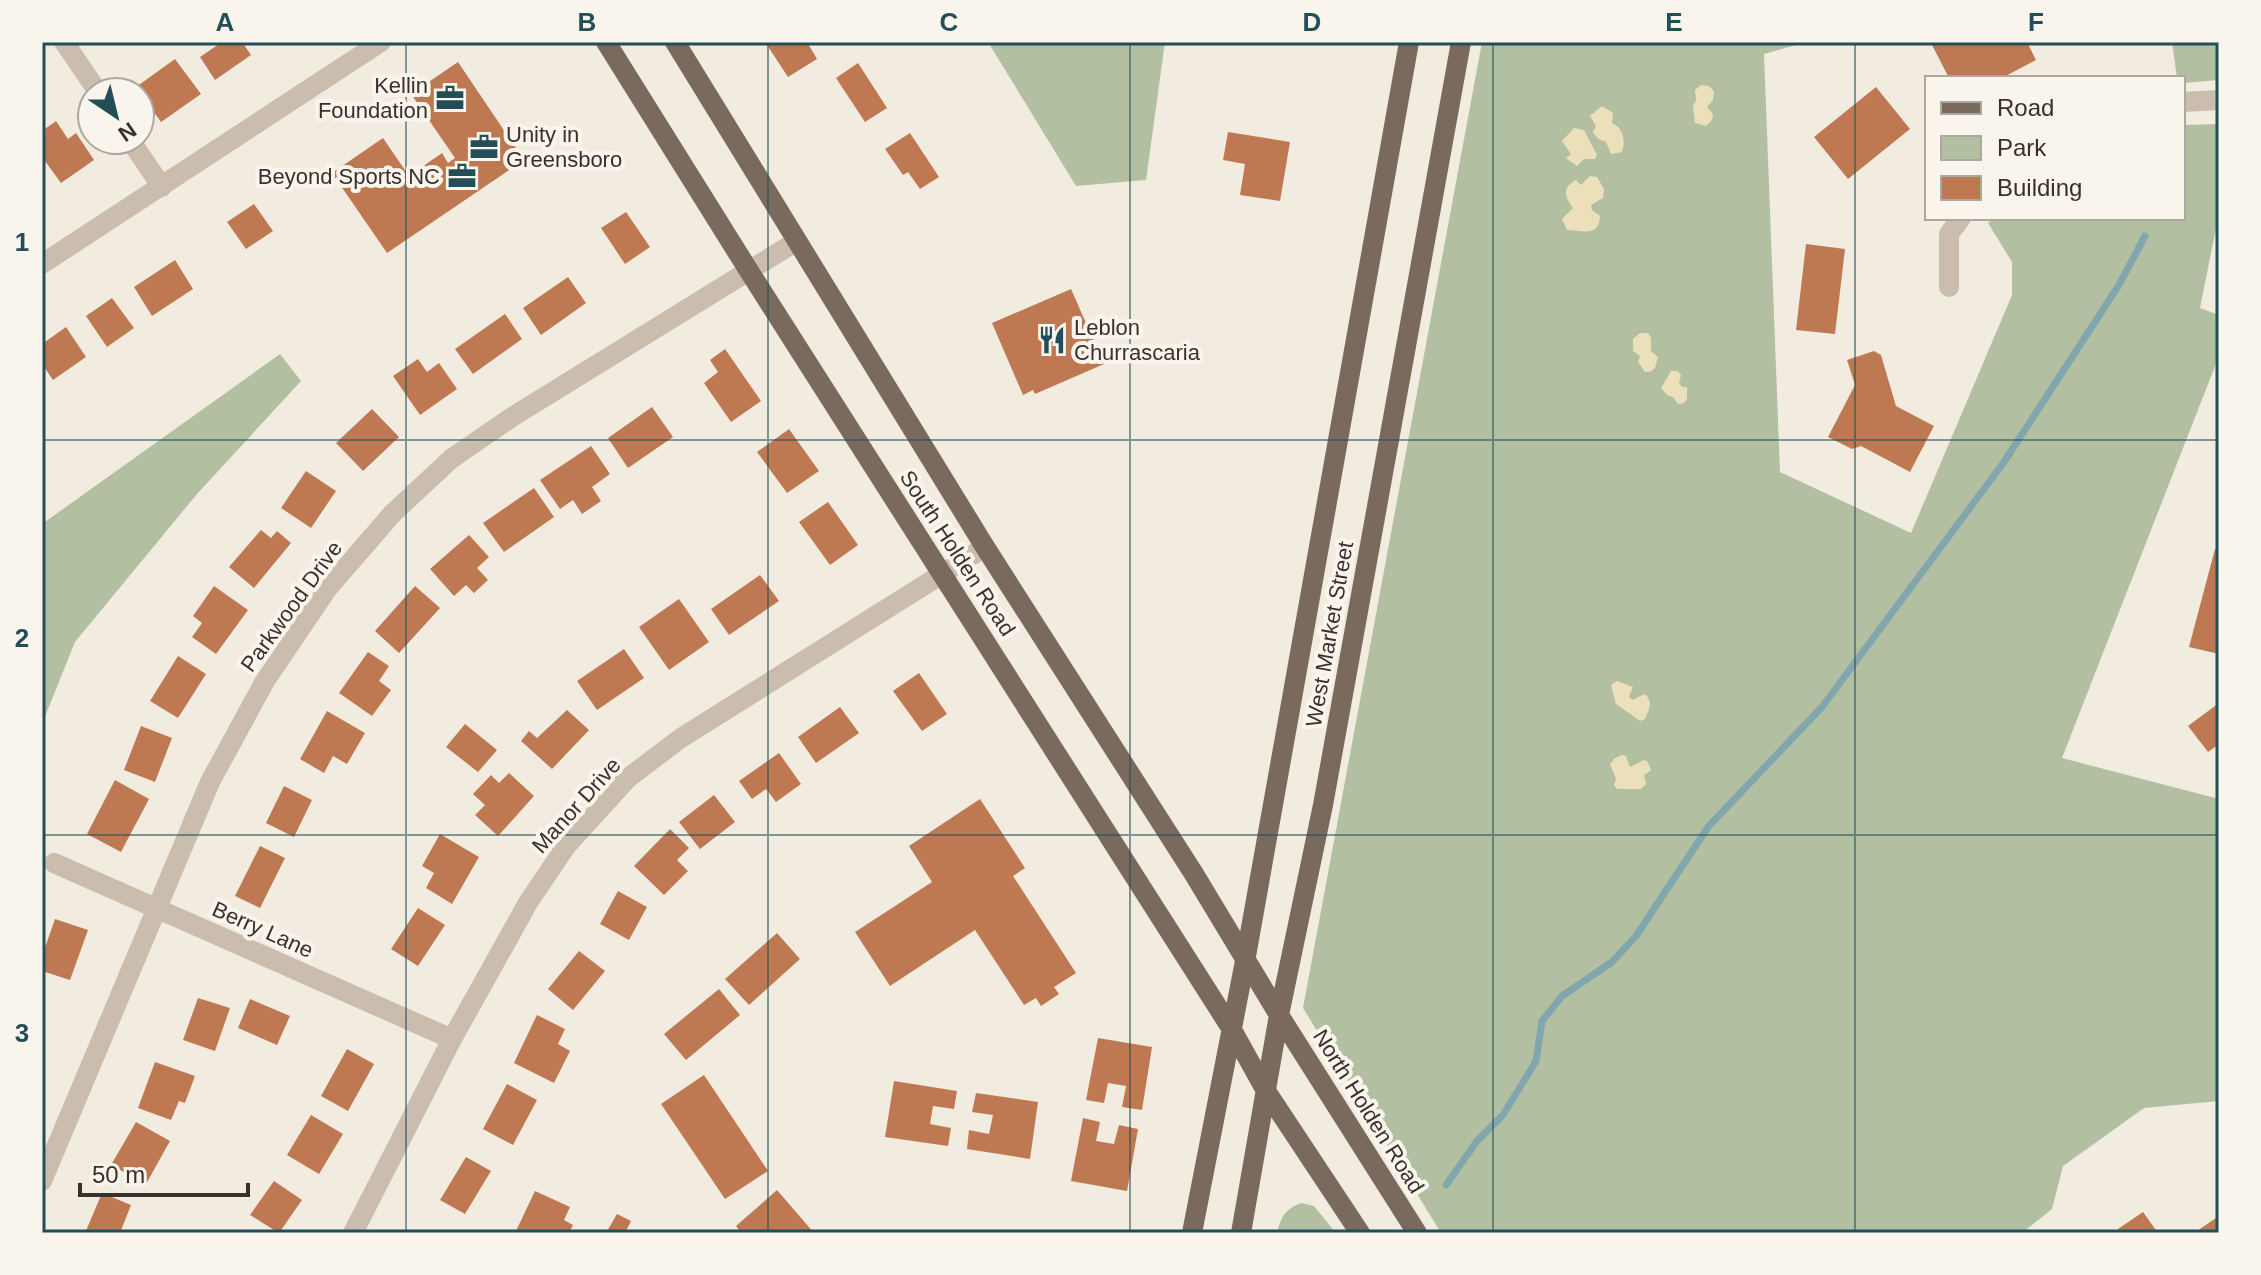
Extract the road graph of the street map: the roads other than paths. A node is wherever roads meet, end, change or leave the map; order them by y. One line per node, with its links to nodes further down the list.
1 (64, 42): 7 (street)
2 (381, 42): 11 (street)
3 (606, 42): 15 (main road, South Holden Road)
4 (675, 42): 13 (main road, South Holden Road)
5 (1409, 42): 21 (main road, West Market Street)
6 (1461, 42): 22 (main road, West Market Street)
7 (87, 76)
8 (2219, 100): 9 (street)
9 (2185, 102)
10 (141, 156): 11 (street)
11 (162, 187): 14 (street)
12 (1960, 220): 16 (street)
13 (797, 241): 15 (street, Parkwood Drive); 17 (main road, South Holden Road)
14 (42, 264)
15 (749, 271): 18 (main road, South Holden Road); 20 (street, Parkwood Drive)
16 (1949, 287)
17 (985, 547): 18 (street, Manor Drive); 21 (main road, South Holden Road)
18 (943, 573): 23 (main road, South Holden Road); 24 (street, Manor Drive)
19 (54, 863): 20 (street, Berry Lane)
20 (157, 908): 24 (street, Berry Lane); 26 (street, Parkwood Drive)
21 (1246, 956): 22 (main road, South Holden Road); 23 (main road, West Market Street)
22 (1279, 1015): 25 (main road, West Market Street); 31 (main road, North Holden Road)
23 (1231, 1028): 25 (main road, South Holden Road); 28 (main road, West Market Street)
24 (452, 1039): 27 (street, Manor Drive)
25 (1266, 1091): 29 (main road, West Market Street); 30 (main road)
26 (42, 1181)
27 (353, 1233)
28 (1192, 1233)
29 (1241, 1233)
30 (1360, 1233)
31 (1417, 1233)

